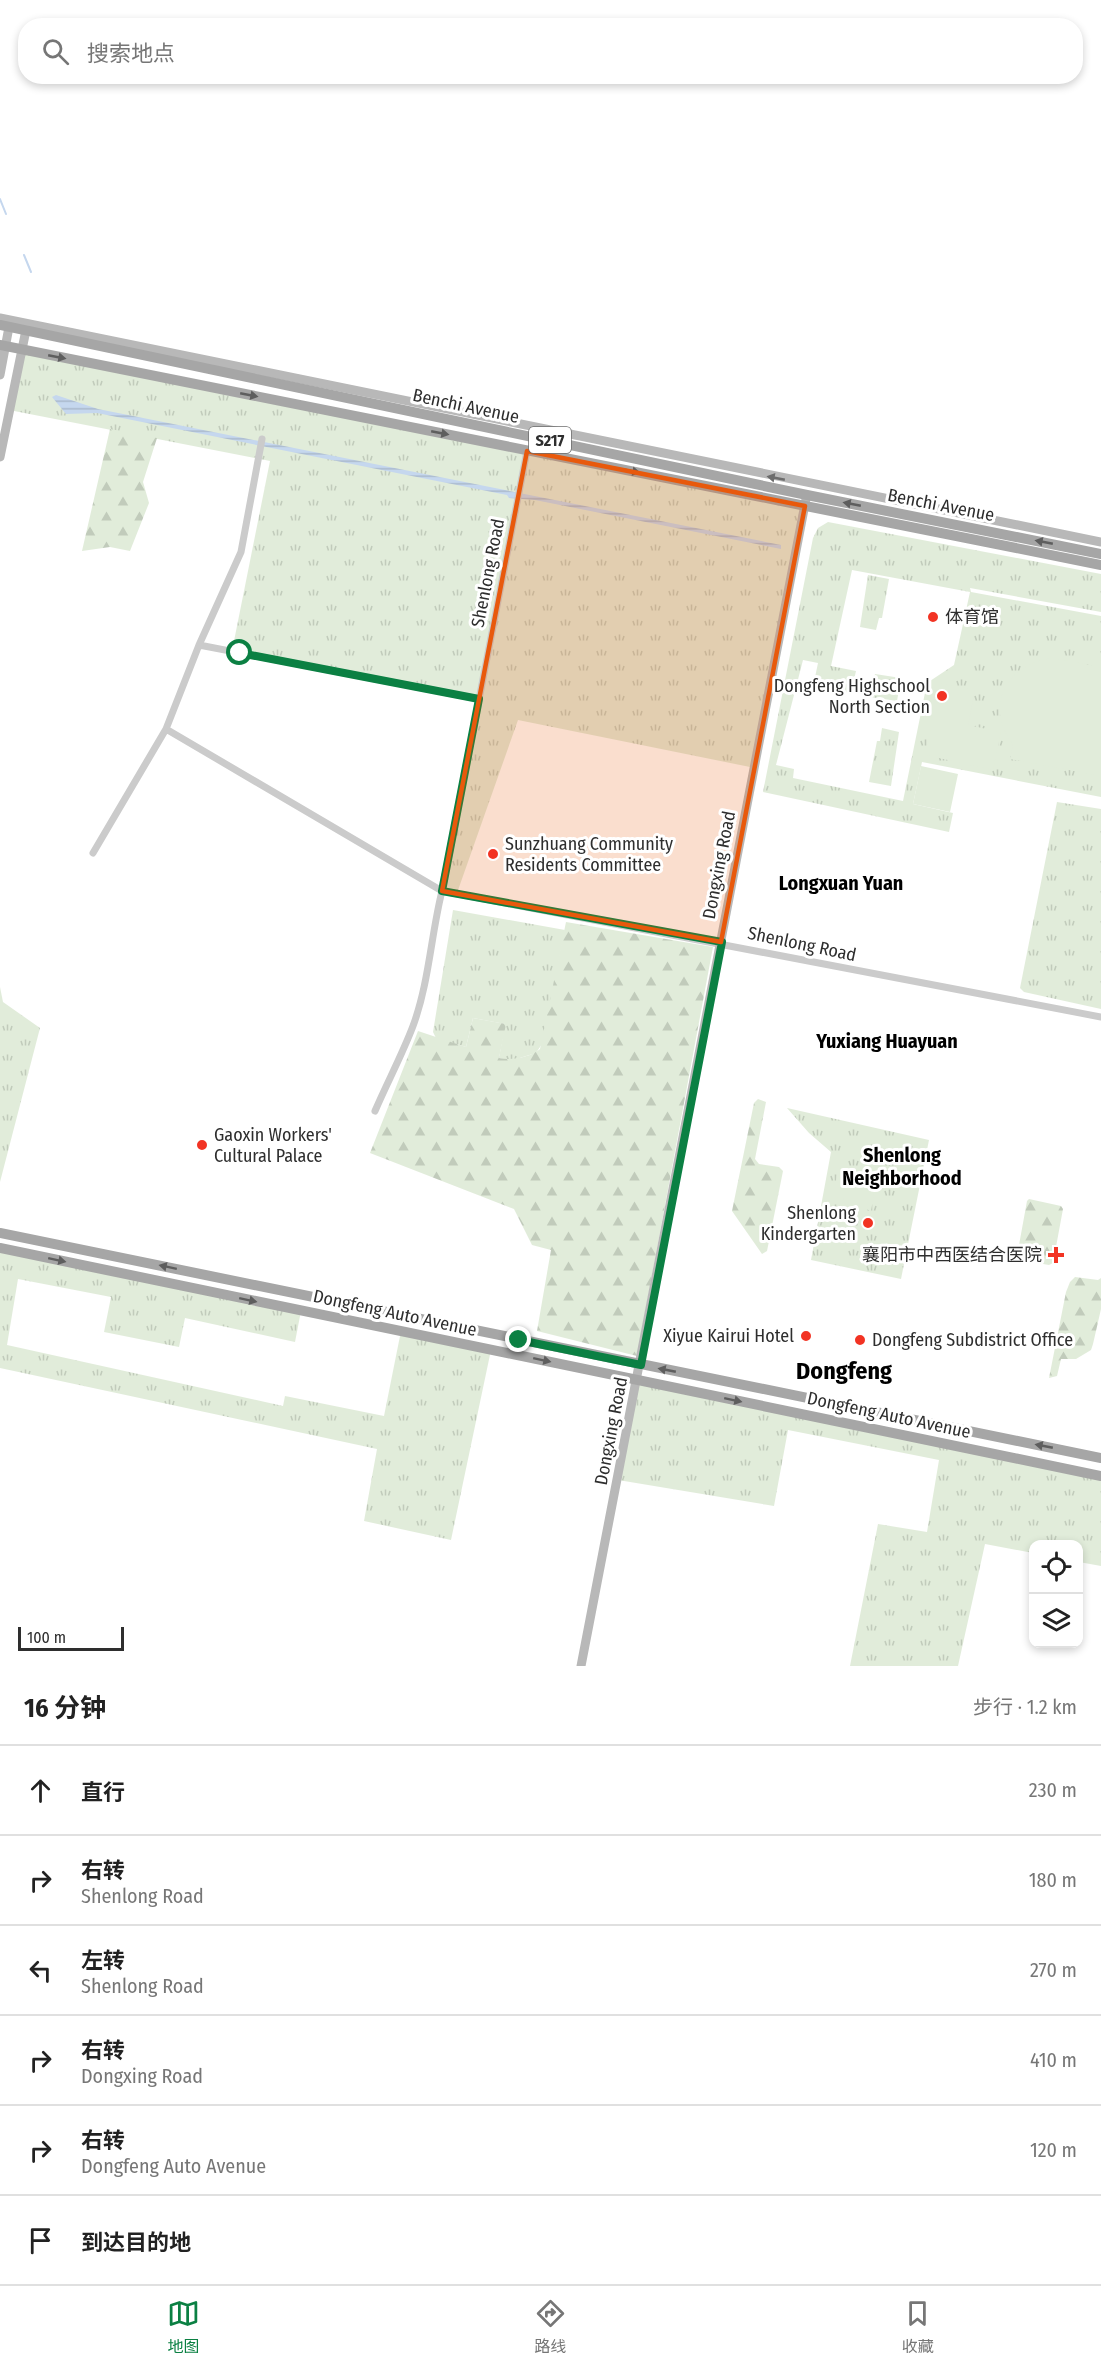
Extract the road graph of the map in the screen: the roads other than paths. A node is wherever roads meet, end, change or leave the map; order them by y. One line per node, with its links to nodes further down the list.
1 (0, 318): 3 (street)
2 (4, 326): 3 (main road, Benchi Avenue / S217); 4 (street)
3 (33, 330): 5 (street); 10 (main road, Benchi Avenue / S217); 11 (street, one-way to 3)
4 (3, 346): 5 (main road, Benchi Avenue / S217); 6 (street)
5 (21, 349): 8 (main road, Benchi Avenue / S217, one-way to 8); 9 (street)
6 (0, 375)
7 (262, 439): 15 (street)
8 (527, 451): 10 (main road, Benchi Avenue / S217, one-way to 10); 16 (street, Shenlong Road)
9 (0, 457)
10 (806, 501): 11 (main road, Benchi Avenue / S217, one-way to 10); 14 (main road, Benchi Avenue / S217); 20 (street, Dongxing Road)
11 (889, 506): 12 (street); 13 (main road, Benchi Avenue / S217, one-way to 11)
12 (1101, 542)
13 (1101, 554)
14 (1101, 566)
15 (199, 645): 16 (street); 17 (street)
16 (479, 699): 19 (street, Shenlong Road)
17 (166, 729): 18 (street); 19 (street)
18 (93, 853)
19 (442, 891): 20 (street, Shenlong Road); 22 (street)
20 (722, 942): 21 (street, Shenlong Road); 25 (street, Dongxing Road)
21 (1101, 1017)
22 (375, 1111)
23 (0, 1233): 25 (main road, Dongfeng Auto Avenue, one-way to 23)
24 (0, 1248): 26 (main road, Dongfeng Auto Avenue, one-way to 26)
25 (641, 1365): 26 (street, Dongxing Road); 27 (main road, Dongfeng Auto Avenue, one-way to 25)
26 (637, 1380): 28 (main road, Dongfeng Auto Avenue, one-way to 28); 29 (street, Dongxing Road)
27 (1101, 1458)
28 (1101, 1476)
29 (580, 1666)

